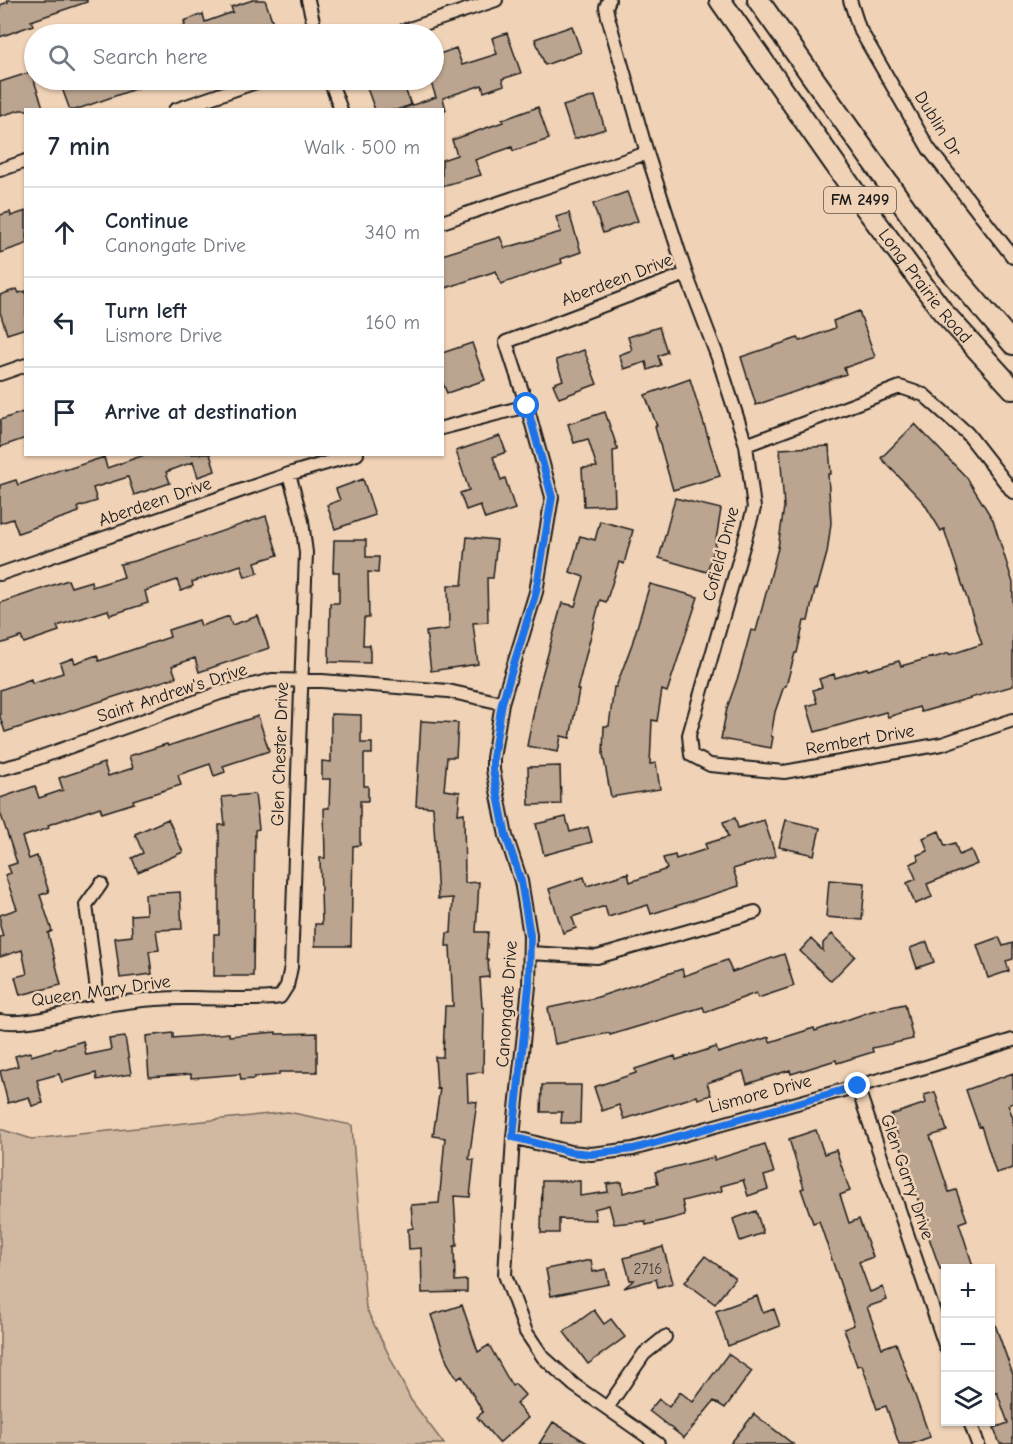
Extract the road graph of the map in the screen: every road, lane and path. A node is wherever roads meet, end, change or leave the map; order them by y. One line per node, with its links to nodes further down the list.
1 (308, 0): 7 (street)
2 (496, 0): 8 (street)
3 (609, 0): 13 (street, Aberdeen Drive)
4 (720, 0): 22 (main road, Long Prairie Road / FM 2499)
5 (758, 0): 19 (main road, Long Prairie Road / FM 2499)
6 (850, 0): 17 (street, Dublin Dr)
7 (314, 24)
8 (424, 24)
9 (233, 90): 11 (street)
10 (334, 90): 12 (street)
11 (181, 108)
12 (340, 108)
13 (647, 153): 16 (street); 18 (street, Aberdeen Drive)
14 (24, 162): 15 (street)
15 (0, 170)
16 (444, 221)
17 (1013, 257)
18 (687, 274): 23 (street, Aberdeen Drive); 25 (street, Cofield Drive)
19 (1013, 344)
20 (24, 366): 21 (street)
21 (0, 374)
22 (1013, 389)
23 (527, 406): 24 (street); 31 (street, Canongate Drive)
24 (444, 427)
25 (746, 445): 28 (street); 33 (street, Cofield Drive)
26 (350, 456): 27 (street, Aberdeen Drive)
27 (290, 474): 29 (street, Aberdeen Drive); 30 (street, Glen Chester Drive)
28 (1013, 492)
29 (0, 574)
30 (300, 681): 31 (street, Saint Andrew's Drive); 34 (street, Saint Andrew's Drive); 38 (street, Glen Chester Drive)
31 (502, 703): 37 (street, Canongate Drive)
32 (1013, 720): 33 (street, Rembert Drive)
33 (710, 765)
34 (0, 769)
35 (101, 884): 39 (street)
36 (755, 912): 37 (street)
37 (530, 952): 43 (street, Canongate Drive)
38 (244, 1000): 39 (street, Queen Mary Drive)
39 (99, 1006): 40 (street, Queen Mary Drive)
40 (0, 1021)
41 (1013, 1040): 42 (street, Lismore Drive)
42 (858, 1086): 43 (street, Lismore Drive); 44 (street, Glen Garry Drive)
43 (513, 1137): 46 (street, Canongate Drive)
44 (941, 1336)
45 (665, 1337): 46 (street)
46 (606, 1408): 48 (street, Canongate Drive)
47 (971, 1426): 49 (street)
48 (658, 1444)
49 (978, 1444)

